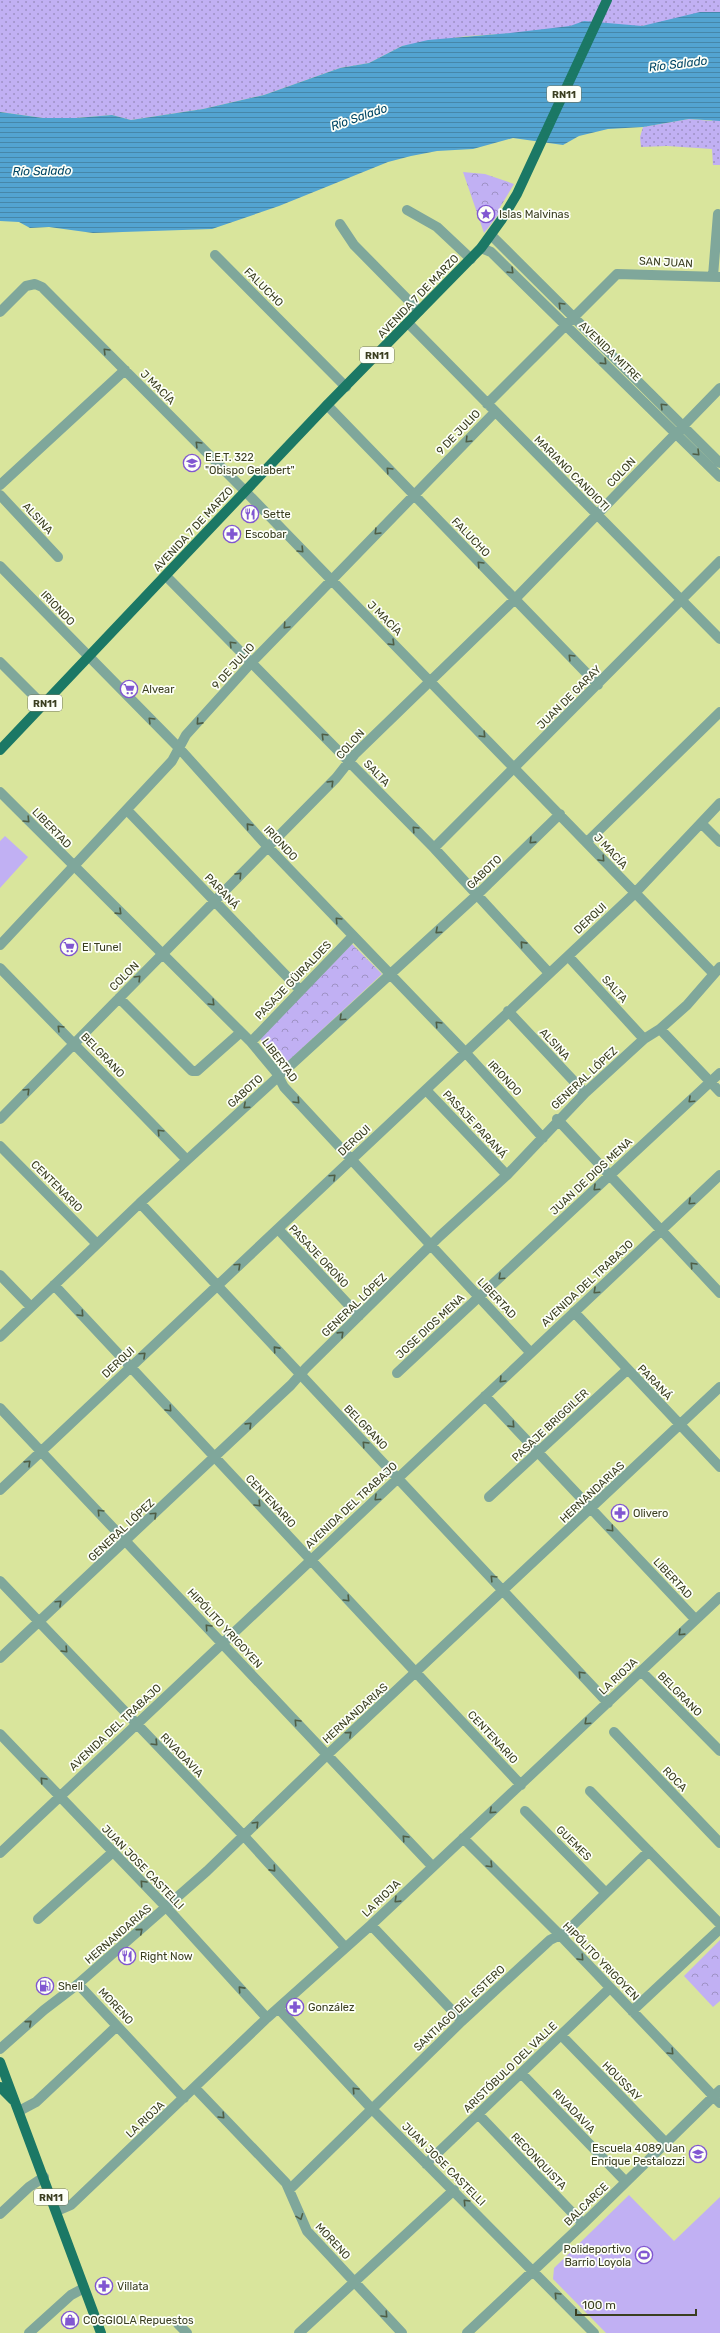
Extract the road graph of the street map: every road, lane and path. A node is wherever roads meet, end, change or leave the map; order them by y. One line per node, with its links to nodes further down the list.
1 (607, 0): 5 (main road, AVENIDA 7 DE MARZO / RN11)
2 (408, 210): 8 (street)
3 (718, 214): 10 (street)
4 (340, 224): 12 (street)
5 (491, 235): 6 (main road, AVENIDA 7 DE MARZO / RN11); 13 (street, AVENIDA MITRE, one-way to 5)
6 (481, 248): 8 (main road, AVENIDA 7 DE MARZO / RN11); 13 (street, AVENIDA MITRE, one-way to 13)
7 (215, 255): 16 (street, FALUCHO)
8 (471, 259): 12 (main road, AVENIDA 7 DE MARZO / RN11)
9 (612, 277): 10 (street, SAN JUAN); 13 (street, 9 DE JULIO)
10 (717, 277)
11 (0, 312): 15 (street, J MACÍA, one-way to 11)
12 (419, 312): 14 (main road, AVENIDA 7 DE MARZO / RN11)
13 (569, 321): 18 (street, 9 DE JULIO); 21 (street, AVENIDA MITRE)
14 (408, 323): 16 (main road, AVENIDA 7 DE MARZO / RN11); 18 (street, MARIANO CANDIOTI)
15 (125, 370): 24 (street); 25 (street, J MACÍA, one-way to 15)
16 (346, 387): 19 (main road, AVENIDA 7 DE MARZO / RN11)
17 (720, 388): 21 (street, COLON)
18 (487, 404): 20 (street, MARIANO CANDIOTI)
19 (327, 406): 25 (main road, AVENIDA 7 DE MARZO / RN11); 27 (street, FALUCHO, one-way to 19)
20 (495, 412): 27 (street, 9 DE JULIO, one-way to 27); 28 (street, MARIANO CANDIOTI)
21 (679, 429): 22 (street, AVENIDA MITRE); 23 (street, AVENIDA MITRE, one-way to 23); 28 (street, COLON)
22 (720, 463)
23 (720, 477)
24 (0, 485)
25 (245, 491): 32 (main road, AVENIDA 7 DE MARZO / RN11); 33 (street, J MACÍA, one-way to 33)
26 (0, 495): 29 (street, ALSINA)
27 (414, 495): 33 (street, 9 DE JULIO, one-way to 33); 34 (street, FALUCHO, one-way to 27)
28 (597, 515): 34 (street, COLON); 35 (street, MARIANO CANDIOTI)
29 (58, 557)
30 (720, 561): 35 (street, JUAN DE GARAY)
31 (0, 566): 37 (street, IRIONDO)
32 (166, 576): 37 (main road, AVENIDA 7 DE MARZO / RN11); 39 (street, SALTA, one-way to 32)
33 (330, 580): 39 (street, 9 DE JULIO, one-way to 39); 40 (street, J MACÍA, one-way to 40)
34 (514, 600): 40 (street, COLON); 41 (street, FALUCHO, one-way to 34)
35 (682, 601): 36 (street, MARIANO CANDIOTI); 41 (street, JUAN DE GARAY)
36 (720, 639)
37 (89, 656): 42 (main road, AVENIDA 7 DE MARZO / RN11); 44 (street, IRIONDO, one-way to 37)
38 (0, 662): 42 (street)
39 (251, 663): 44 (street, 9 DE JULIO, one-way to 44); 46 (street, SALTA, one-way to 39)
40 (430, 681): 46 (street, COLON); 47 (street, J MACÍA, one-way to 47)
41 (598, 685): 47 (street, JUAN DE GARAY)
42 (43, 705): 45 (main road, AVENIDA 7 DE MARZO / RN11)
43 (720, 712): 53 (street)
44 (179, 748): 50 (street, 9 DE JULIO); 55 (street, IRIONDO, one-way to 44)
45 (0, 750)
46 (349, 762): 55 (street, COLON, one-way to 46); 56 (street, SALTA, one-way to 46)
47 (515, 768): 51 (street, J MACÍA); 56 (street, JUAN DE GARAY)
48 (0, 792): 57 (street, LIBERTAD, one-way to 57)
49 (720, 804): 52 (street, DERQUI)
50 (127, 810): 57 (street, 9 DE JULIO); 60 (street, PARANÁ)
51 (560, 814): 53 (street, J MACÍA); 58 (street, GABOTO, one-way to 58)
52 (702, 824): 54 (street); 59 (street, DERQUI)
53 (587, 842): 59 (street, J MACÍA, one-way to 59)
54 (720, 842)
55 (268, 846): 60 (street, COLON, one-way to 55); 61 (street, IRIONDO, one-way to 55)
56 (434, 848): 58 (street, SALTA)
57 (73, 867): 62 (street, 9 DE JULIO); 63 (street, LIBERTAD, one-way to 63)
58 (478, 894): 67 (street, SALTA, one-way to 58); 68 (street, GABOTO, one-way to 68)
59 (634, 894): 64 (street, DERQUI); 66 (street, J MACÍA)
60 (214, 901): 63 (street, COLON); 69 (street, PARANÁ)
61 (353, 936): 68 (street, IRIONDO); 69 (street, PASAJE GÜIRALDES)
62 (0, 945)
63 (162, 954): 70 (street, COLON, one-way to 63); 73 (street, LIBERTAD, one-way to 73)
64 (568, 956): 67 (street, DERQUI); 74 (street, SALTA)
65 (0, 968): 76 (street, BELGRANO, one-way to 65)
66 (717, 970): 72 (street, GENERAL LÓPEZ)
67 (549, 973): 71 (street, DERQUI)
68 (390, 974): 77 (street, IRIONDO, one-way to 68); 79 (street, GABOTO, one-way to 79)
69 (299, 989): 75 (street, PASAJE GÜIRALDES)
70 (119, 998): 73 (street); 76 (street, COLON)
71 (508, 1011): 77 (street, DERQUI); 83 (street, ALSINA)
72 (660, 1029): 74 (street, GENERAL LÓPEZ); 80 (street)
73 (241, 1032): 75 (street, LIBERTAD)
74 (644, 1039): 83 (street, GENERAL LÓPEZ)
75 (251, 1042): 79 (street, LIBERTAD)
76 (75, 1043): 84 (street, COLON, one-way to 76); 89 (street, BELGRANO, one-way to 76)
77 (465, 1052): 81 (street, DERQUI); 86 (street, IRIONDO)
78 (720, 1073): 80 (street, JUAN DE DIOS MENA)
79 (279, 1077): 88 (street, LIBERTAD, one-way to 88); 89 (street, GABOTO, one-way to 89)
80 (711, 1082): 82 (street); 91 (street, JUAN DE DIOS MENA, one-way to 91)
81 (426, 1090): 88 (street, DERQUI); 90 (street, PASAJE PARANÁ)
82 (720, 1092)
83 (585, 1093): 85 (street, GENERAL LÓPEZ)
84 (0, 1119)
85 (557, 1119): 86 (street, GENERAL LÓPEZ); 91 (street)
86 (543, 1138): 90 (street, GENERAL LÓPEZ)
87 (0, 1146): 96 (street, CENTENARIO)
88 (352, 1159): 94 (street, DERQUI, one-way to 88); 97 (street, LIBERTAD)
89 (187, 1160): 93 (street, GABOTO)
90 (507, 1175): 97 (street, GENERAL LÓPEZ)
91 (610, 1175): 95 (street); 102 (street, JUAN DE DIOS MENA, one-way to 102)
92 (720, 1175): 95 (street, AVENIDA DEL TRABAJO, one-way to 95)
93 (140, 1203): 96 (street, GABOTO); 100 (street, BELGRANO)
94 (278, 1229): 100 (street, DERQUI, one-way to 94); 105 (street, PASAJE OROÑO)
95 (661, 1230): 101 (street, one-way to 95); 104 (street, AVENIDA DEL TRABAJO, one-way to 104)
96 (97, 1244): 99 (street, GABOTO)
97 (432, 1246): 102 (street, LIBERTAD); 105 (street, GENERAL LÓPEZ)
98 (0, 1275): 103 (street)
99 (54, 1285): 103 (street, GABOTO); 108 (street, CENTENARIO, one-way to 108)
100 (218, 1285): 108 (street, DERQUI, one-way to 100); 111 (street, BELGRANO, one-way to 100)
101 (720, 1293)
102 (479, 1297): 107 (street, LIBERTAD); 110 (street, JOSE DIOS MENA)
103 (31, 1307): 106 (street, GABOTO)
104 (574, 1312): 107 (street, AVENIDA DEL TRABAJO); 109 (street, PARANÁ)
105 (359, 1316): 111 (street, GENERAL LÓPEZ, one-way to 105)
106 (0, 1337)
107 (530, 1352): 113 (street, AVENIDA DEL TRABAJO, one-way to 113)
108 (131, 1367): 116 (street, DERQUI); 118 (street, CENTENARIO, one-way to 118)
109 (627, 1370): 115 (street, PARANÁ); 117 (street, PASAJE BRIGGILER)
110 (397, 1373)
111 (300, 1375): 118 (street, GENERAL LÓPEZ, one-way to 111); 120 (street, BELGRANO, one-way to 111)
112 (720, 1388): 115 (street, HERNANDARIAS)
113 (485, 1396): 117 (street, LIBERTAD, one-way to 117); 120 (street, AVENIDA DEL TRABAJO)
114 (0, 1408): 116 (street, HIPÓLITO YRIGOYEN)
115 (680, 1425): 119 (street, PARANÁ); 123 (street, HERNANDARIAS)
116 (41, 1451): 121 (street, DERQUI, one-way to 116); 124 (street, HIPÓLITO YRIGOYEN, one-way to 116)
117 (538, 1453): 122 (street, PASAJE BRIGGILER); 123 (street, LIBERTAD)
118 (214, 1458): 124 (street, GENERAL LÓPEZ, one-way to 118); 125 (street, CENTENARIO, one-way to 125)
119 (720, 1468)
120 (398, 1478): 125 (street, AVENIDA DEL TRABAJO, one-way to 125); 127 (street, BELGRANO, one-way to 120)
121 (0, 1490)
122 (489, 1497)
123 (592, 1508): 127 (street, HERNANDARIAS); 129 (street, LIBERTAD, one-way to 129)
124 (127, 1541): 130 (street, GENERAL LÓPEZ, one-way to 124); 131 (street, HIPÓLITO YRIGOYEN, one-way to 124)
125 (310, 1560): 131 (street, AVENIDA DEL TRABAJO); 134 (street, CENTENARIO, one-way to 134)
126 (0, 1581): 130 (street, RIVADAVIA)
127 (504, 1590): 134 (street, HERNANDARIAS); 135 (street, BELGRANO, one-way to 127)
128 (720, 1597): 129 (street, LA RIOJA)
129 (695, 1619): 133 (street, LA RIOJA, one-way to 133)
130 (39, 1622): 132 (street, GENERAL LÓPEZ); 136 (street, RIVADAVIA, one-way to 136)
131 (223, 1642): 136 (street, AVENIDA DEL TRABAJO); 140 (street, HIPÓLITO YRIGOYEN, one-way to 131)
132 (0, 1658)
133 (641, 1671): 135 (street, LA RIOJA); 139 (street, BELGRANO)
134 (417, 1672): 140 (street, HERNANDARIAS, one-way to 134); 141 (street, CENTENARIO)
135 (608, 1703): 141 (street, LA RIOJA, one-way to 141)
136 (136, 1723): 143 (street, AVENIDA DEL TRABAJO); 145 (street, RIVADAVIA, one-way to 145)
137 (614, 1732): 147 (street, ROCA)
138 (0, 1734): 143 (street, JUAN JOSE CASTELLI, one-way to 138)
139 (720, 1751)
140 (327, 1755): 145 (street, HERNANDARIAS, one-way to 140); 151 (street, HIPÓLITO YRIGOYEN, one-way to 140)
141 (521, 1784): 146 (street, LA RIOJA, one-way to 146)
142 (590, 1791): 148 (street)
143 (59, 1796): 149 (street, JUAN JOSE CASTELLI); 150 (street, AVENIDA DEL TRABAJO)
144 (525, 1811): 152 (street, GUEMES)
145 (244, 1836): 153 (street, HERNANDARIAS); 159 (street, RIVADAVIA, one-way to 159)
146 (463, 1838): 151 (street, LA RIOJA); 158 (street, HIPÓLITO YRIGOYEN, one-way to 158)
147 (720, 1843)
148 (650, 1851): 152 (street, SANTIAGO DEL ESTERO); 155 (street)
149 (114, 1852): 153 (street, JUAN JOSE CASTELLI, one-way to 149); 154 (street)
150 (0, 1853)
151 (432, 1866): 156 (street, LA RIOJA, one-way to 156)
152 (606, 1892): 158 (street, SANTIAGO DEL ESTERO)
153 (167, 1908): 160 (street, HERNANDARIAS, one-way to 153); 164 (street, JUAN JOSE CASTELLI, one-way to 153)
154 (38, 1919)
155 (720, 1924)
156 (371, 1925): 159 (street, LA RIOJA); 165 (street)
157 (720, 1929): 163 (street)
158 (560, 1935): 161 (street, HIPÓLITO YRIGOYEN, one-way to 161); 165 (street, SANTIAGO DEL ESTERO)
159 (345, 1947): 162 (street, LA RIOJA)
160 (78, 1984): 166 (street, MORENO); 168 (street, HERNANDARIAS, one-way to 160)
161 (610, 1988): 163 (street, HIPÓLITO YRIGOYEN); 167 (street, ARISTÓBULO DEL VALLE)
162 (279, 2009): 164 (street, LA RIOJA); 176 (street, JUAN JOSE CASTELLI, one-way to 162)
163 (632, 2011): 173 (street, HIPÓLITO YRIGOYEN, one-way to 173)
164 (267, 2018): 172 (street, LA RIOJA)
165 (462, 2021): 176 (street, SANTIAGO DEL ESTERO)
166 (117, 2026): 174 (street, MORENO); 175 (street)
167 (561, 2036): 170 (street, ARISTÓBULO DEL VALLE); 178 (street, HOUSSAY)
168 (0, 2049)
169 (0, 2062): 175 (main road, RN11)
170 (521, 2073): 177 (street, ARISTÓBULO DEL VALLE); 181 (street, RIVADAVIA)
171 (0, 2087): 175 (main road)
172 (195, 2088): 174 (street, LA RIOJA); 182 (street, MORENO, one-way to 182)
173 (718, 2096): 178 (street, BALCARCE)
174 (184, 2098): 184 (street, LA RIOJA)
175 (18, 2107): 180 (main road, RN11)
176 (371, 2108): 179 (street, JUAN JOSE CASTELLI); 182 (street, SANTIAGO DEL ESTERO)
177 (478, 2114): 179 (street, ARISTÓBULO DEL VALLE); 186 (street, RECONQUISTA)
178 (666, 2143): 181 (street, BALCARCE)
179 (426, 2164): 183 (street, JUAN JOSE CASTELLI)
180 (44, 2177): 184 (main road, RN11); 185 (street)
181 (626, 2182): 186 (street, BALCARCE)
182 (290, 2189): 188 (street, MORENO, one-way to 188)
183 (454, 2190): 187 (street, JUAN JOSE CASTELLI, one-way to 183); 188 (street)
184 (57, 2212): 189 (main road, RN11)
185 (0, 2214)
186 (583, 2224): 187 (street, BALCARCE)
187 (534, 2271): 196 (street, BALCARCE); 197 (street, JUAN JOSE CASTELLI, one-way to 187)
188 (355, 2282): 194 (street); 195 (street, MORENO, one-way to 195)
189 (84, 2288): 191 (street); 192 (main road, RN11)
190 (178, 2324): 193 (street)
191 (29, 2333)
192 (101, 2333)
193 (187, 2333)
194 (299, 2333)
195 (402, 2333)
196 (467, 2333)
197 (594, 2333)

